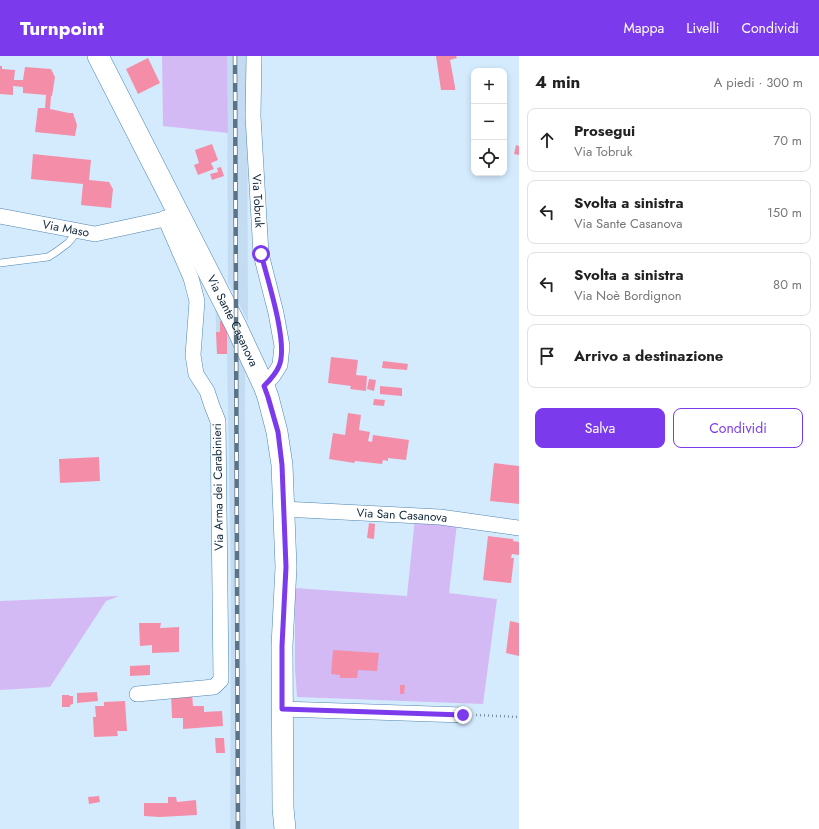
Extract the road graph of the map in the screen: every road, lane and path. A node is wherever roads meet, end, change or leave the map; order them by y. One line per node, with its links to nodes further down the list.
1 (98, 56): 4 (main road, Via Sante Casanova)
2 (254, 56): 7 (street, Via Tobruk)
3 (0, 216): 5 (street, Via Maso)
4 (172, 217): 5 (street, Via Maso); 7 (main road, Via Sante Casanova); 10 (street, Via Arma dei Carabinieri)
5 (78, 231): 6 (lane)
6 (0, 263)
7 (264, 386): 8 (main road, Via Sante Casanova)
8 (283, 509): 9 (street, Via San Casanova); 11 (main road, Via Sante Casanova)
9 (519, 528)
10 (137, 694)
11 (282, 709): 12 (street); 14 (main road, Via Sante Casanova)
12 (463, 715): 13 (path)
13 (519, 717)
14 (285, 829)

